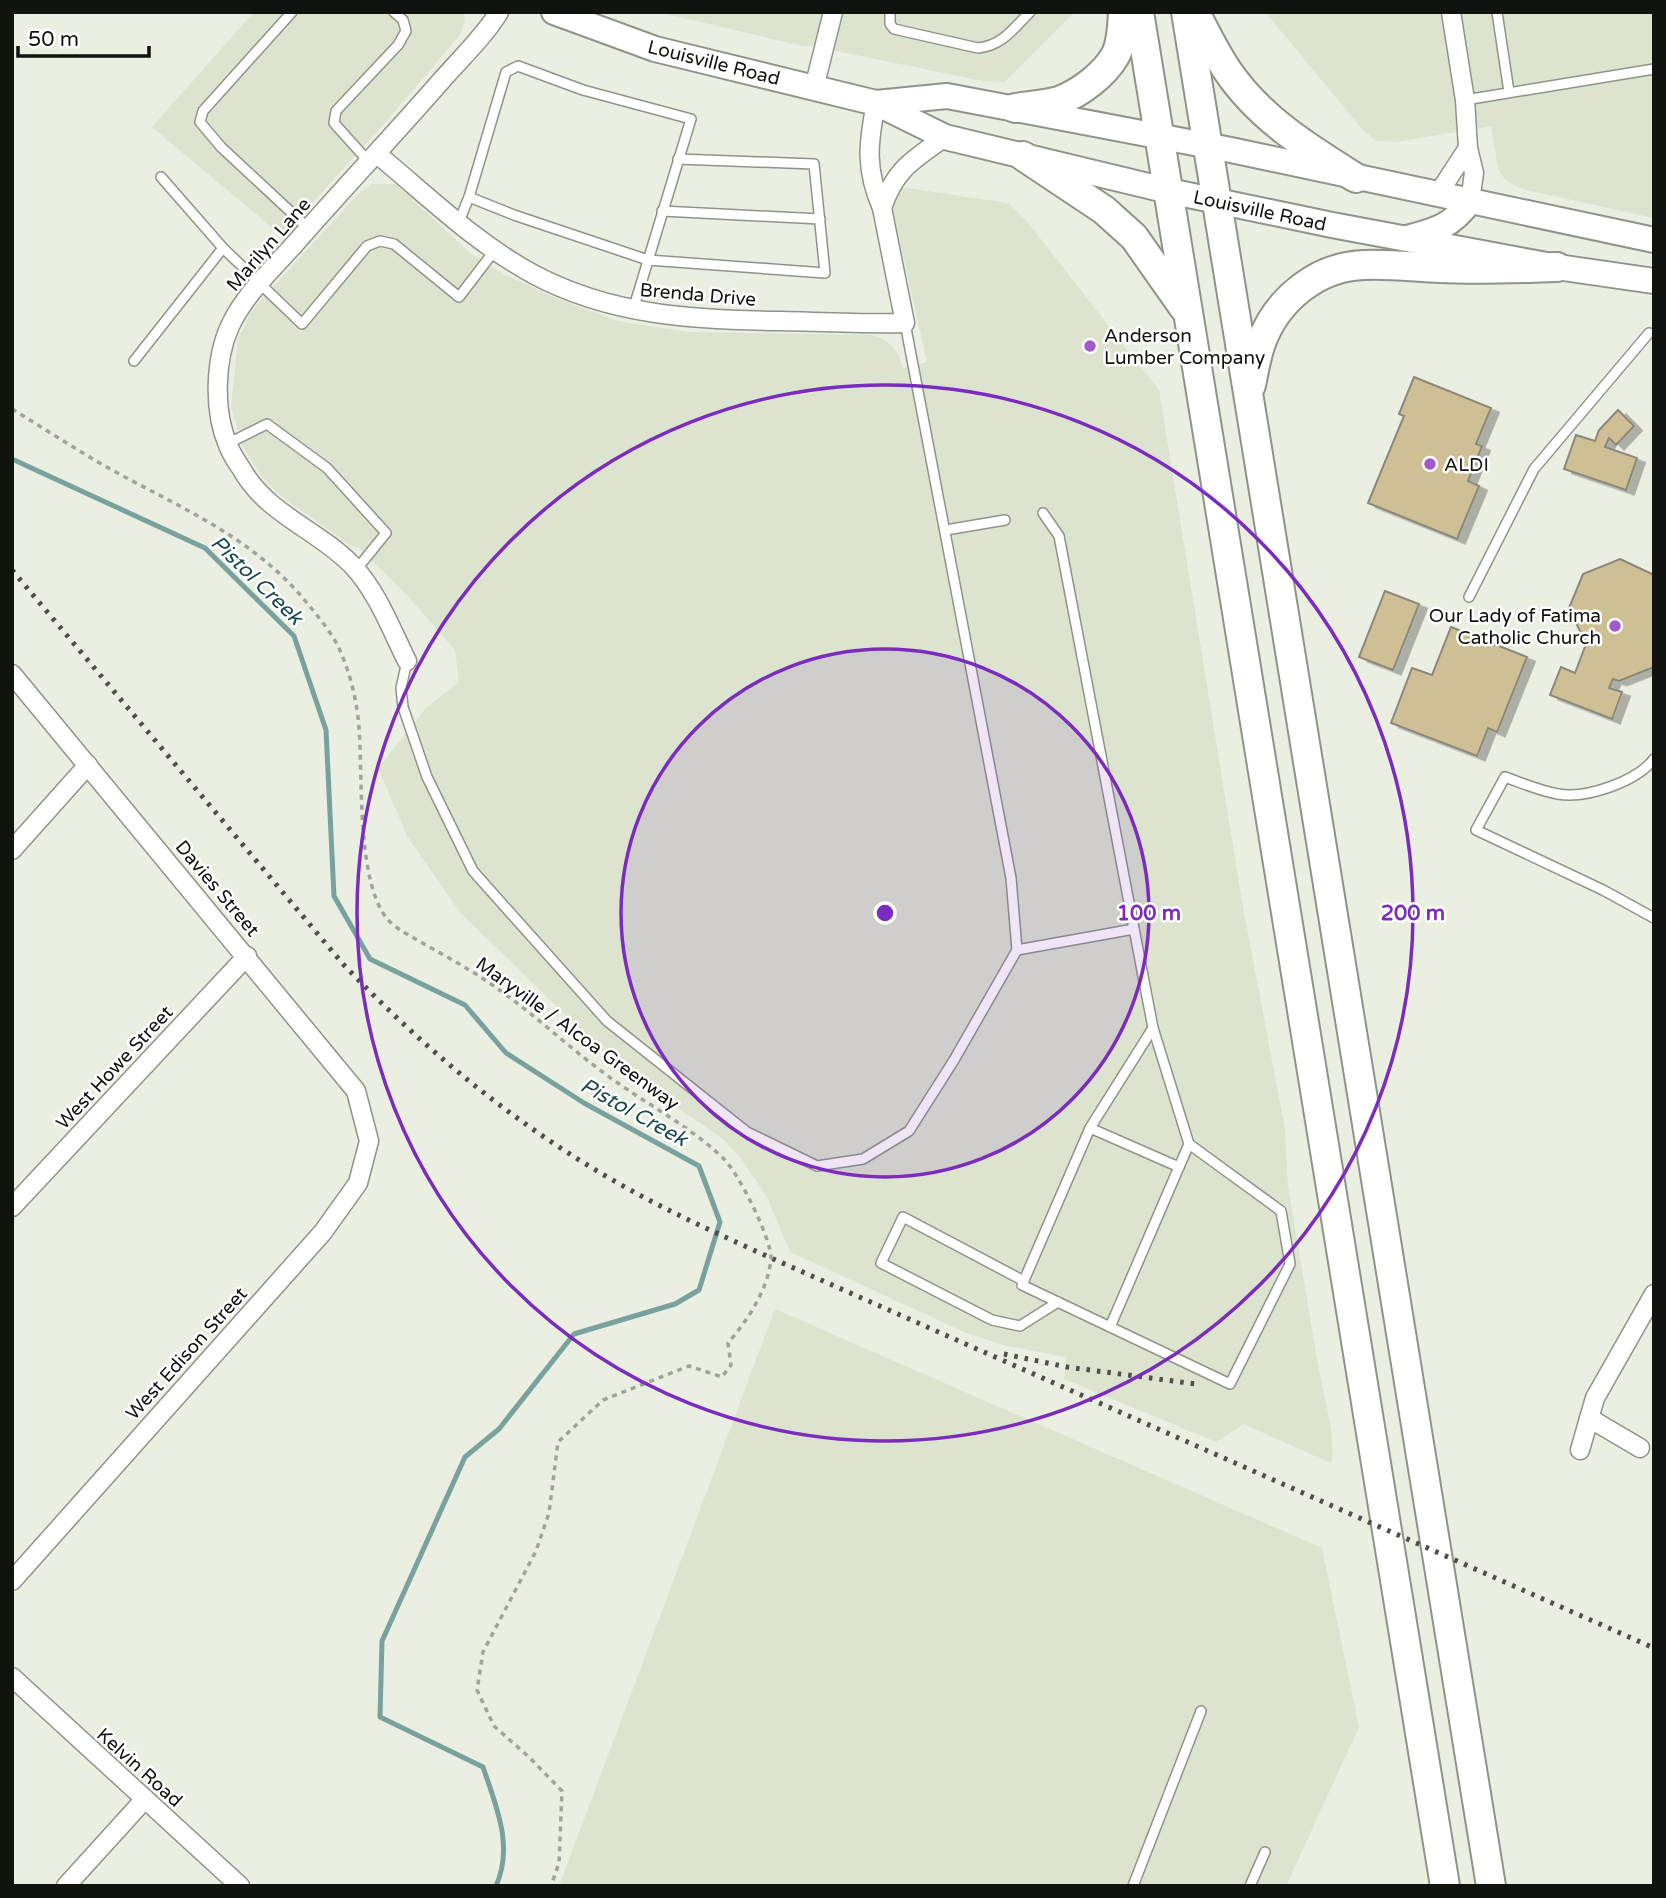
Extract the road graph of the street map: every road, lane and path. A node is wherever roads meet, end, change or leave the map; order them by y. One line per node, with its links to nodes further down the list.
1 (292, 12): 38 (lane)
2 (394, 12): 25 (lane)
3 (499, 12): 25 (street, Marilyn Lane)
4 (554, 12): 15 (main road, Louisville Road)
5 (833, 12): 15 (street)
6 (890, 12): 7 (lane)
7 (1030, 12)
8 (1123, 12): 19 (highway)
9 (1139, 12): 21 (highway)
10 (1186, 12): 22 (highway)
11 (1195, 12): 28 (highway)
12 (1451, 12): 17 (street)
13 (1497, 12): 16 (lane)
14 (1654, 69): 16 (lane)
15 (814, 88): 18 (main road, Louisville Road)
16 (1509, 92): 17 (lane)
17 (1465, 100): 23 (street)
18 (876, 103): 19 (main road, Louisville Road); 20 (main road, Louisville Road); 34 (street)
19 (1015, 108): 21 (main road, Louisville Road)
20 (945, 137): 24 (main road, Louisville Road); 34 (street)
21 (1161, 137): 22 (main road, Louisville Road); 29 (highway)
22 (1207, 146): 28 (main road, Louisville Road); 32 (highway)
23 (1468, 148): 30 (street); 33 (street)
24 (1023, 156): 29 (main road, Louisville Road); 48 (highway)
25 (373, 158): 37 (street, Brenda Drive); 38 (street, Marilyn Lane)
26 (678, 159): 31 (lane); 35 (lane); 36 (lane)
27 (161, 177): 41 (lane)
28 (1356, 177): 30 (main road, Louisville Road)
29 (1170, 191): 32 (main road, Louisville Road); 48 (highway)
30 (1438, 194): 33 (main road, Louisville Road)
31 (469, 197): 37 (lane); 43 (lane)
32 (1216, 200): 39 (main road, Louisville Road); 52 (highway)
33 (1469, 201): 39 (main road); 40 (main road, Louisville Road)
34 (882, 208): 49 (street)
35 (662, 211): 36 (lane); 43 (lane)
36 (820, 219): 43 (lane)
37 (457, 224): 42 (street, Brenda Drive)
38 (308, 228): 46 (street, Marilyn Lane)
39 (1403, 239): 44 (main road, Louisville Road)
40 (1654, 240)
41 (223, 248): 46 (lane); 51 (lane)
42 (495, 250): 46 (lane); 47 (street, Brenda Drive)
43 (648, 260): 47 (lane)
44 (1558, 267): 45 (main road, Louisville Road); 52 (highway)
45 (1654, 281)
46 (259, 284): 54 (street, Marilyn Lane)
47 (632, 310): 49 (street, Brenda Drive)
48 (1187, 312): 92 (highway)
49 (905, 323): 57 (lane)
50 (1649, 333): 59 (lane)
51 (134, 361)
52 (1248, 398): 93 (highway)
53 (12, 409): 89 (path, Maryville / Alcoa Greenway)
54 (227, 444): 58 (street, Marilyn Lane); 58 (lane)
55 (1043, 513): 66 (lane)
56 (1005, 520): 57 (lane)
57 (946, 530): 67 (lane)
58 (356, 570): 60 (street, Marilyn Lane)
59 (1469, 597)
60 (407, 661): 67 (lane)
61 (12, 674): 63 (street, Davies Street)
62 (1654, 759): 65 (lane)
63 (88, 765): 64 (street); 68 (street, Davies Street)
64 (12, 850)
65 (1654, 918)
66 (1134, 929): 67 (lane); 69 (lane)
67 (1017, 950)
68 (247, 956): 71 (street, Davies Street); 74 (street, West Howe Street)
69 (1153, 1028): 70 (lane); 72 (lane)
70 (1090, 1128): 73 (lane); 75 (lane)
71 (369, 1141): 82 (street, West Edison Street)
72 (1189, 1144): 73 (lane); 78 (lane)
73 (1179, 1167): 78 (lane)
74 (12, 1207)
75 (1024, 1281): 77 (lane); 77 (lane)
76 (1654, 1294): 79 (street)
77 (1058, 1302): 78 (lane)
78 (1110, 1327)
79 (1589, 1418): 80 (street); 81 (street)
80 (1640, 1448)
81 (1580, 1450)
82 (12, 1581)
83 (12, 1678): 85 (street, Kelvin Road)
84 (1201, 1711): 90 (lane)
85 (144, 1800): 87 (street); 88 (street, Kelvin Road)
86 (1265, 1852): 91 (lane)
87 (66, 1886)
88 (240, 1886)
89 (551, 1886)
90 (1133, 1886)
91 (1250, 1886)
92 (1445, 1886)
93 (1491, 1886)

